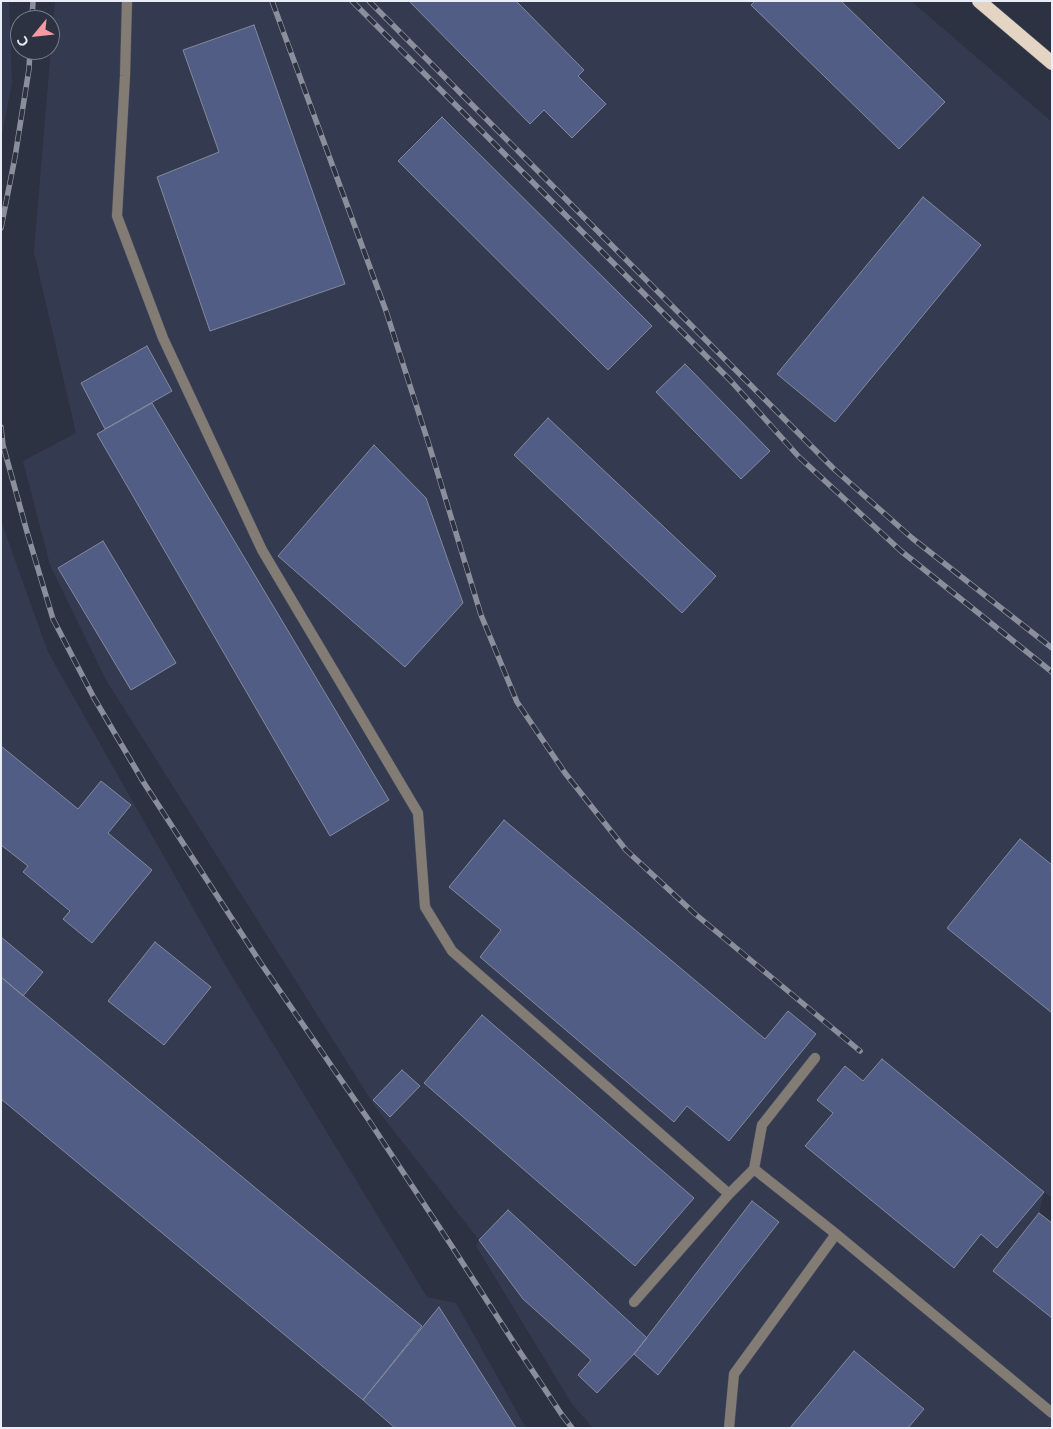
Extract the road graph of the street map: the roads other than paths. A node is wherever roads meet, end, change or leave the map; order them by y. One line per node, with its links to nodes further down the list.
1 (127, 1): 6 (lane)
2 (979, 1): 3 (highway)
3 (1052, 62)
4 (815, 1058): 5 (lane)
5 (754, 1170): 6 (lane); 7 (lane)
6 (729, 1194): 8 (lane)
7 (836, 1234): 9 (lane); 10 (lane)
8 (634, 1302)
9 (1052, 1413)
10 (729, 1428)

